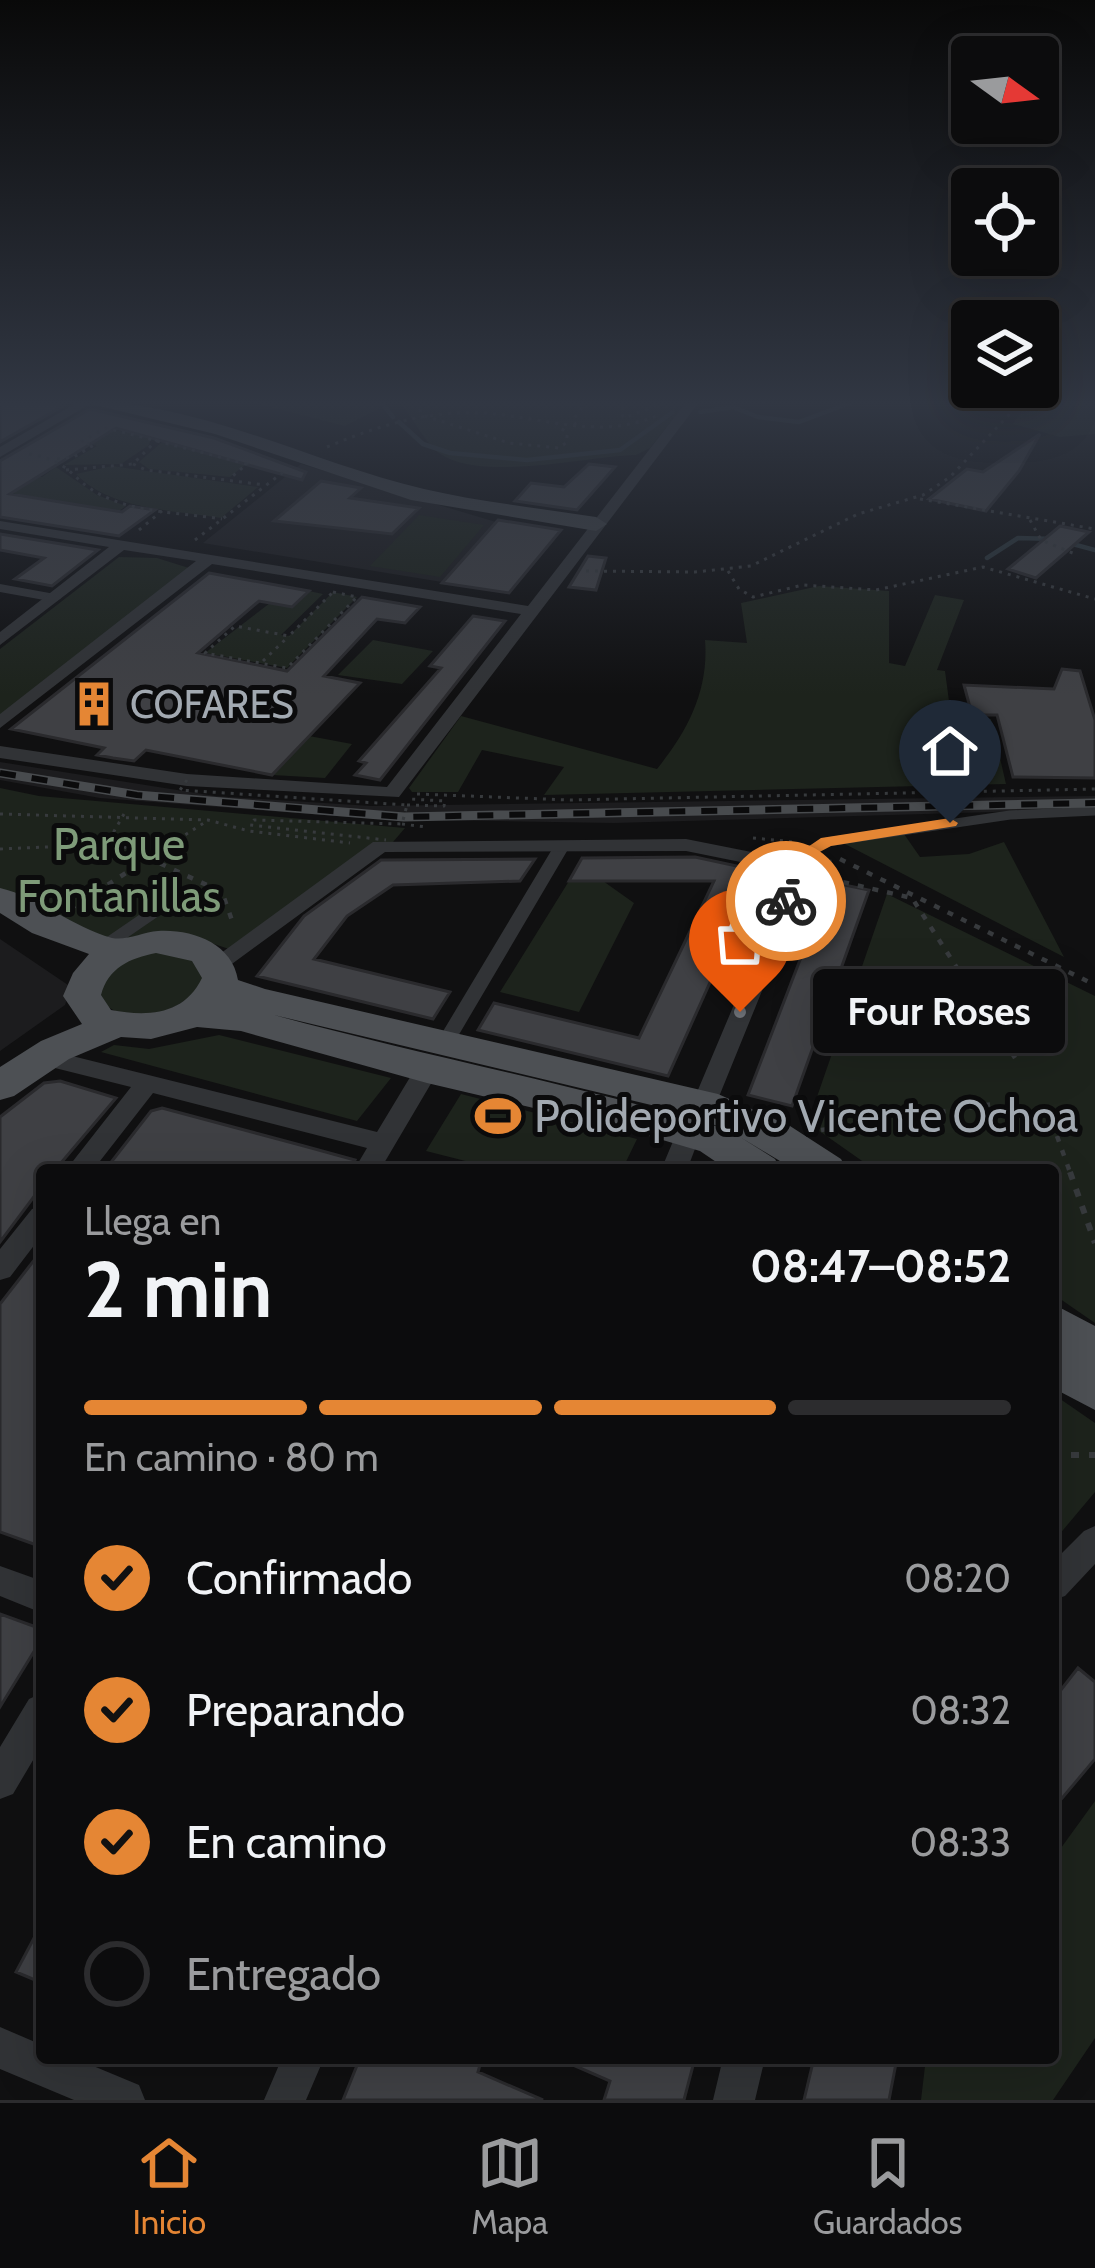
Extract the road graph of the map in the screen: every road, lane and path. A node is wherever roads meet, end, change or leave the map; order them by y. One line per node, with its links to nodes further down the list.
1 (119, 499): 8 (path)
2 (247, 499): 9 (path)
3 (448, 499): 10 (main road)
4 (493, 499): 10 (main road)
5 (616, 499): 10 (street)
6 (911, 499): 18 (path)
7 (920, 499): 11 (path)
8 (163, 510): 9 (path); 14 (path)
9 (222, 519): 15 (path)
10 (599, 520): 19 (street)
11 (1031, 521): 13 (path); 16 (path)
12 (0, 525): 14 (street)
13 (1095, 529)
14 (121, 545): 15 (street); 21 (street)
15 (177, 554): 17 (street)
16 (1075, 554)
17 (209, 559): 23 (street); 27 (street)
18 (728, 571): 19 (path); 22 (path)
19 (562, 572): 23 (street)
20 (0, 588): 21 (street)
21 (55, 598): 25 (street)
22 (1095, 598)
23 (530, 611): 31 (street)
24 (289, 636): 26 (path); 26 (path); 26 (path)
25 (0, 640)
26 (261, 663)
27 (0, 723)
28 (0, 752): 29 (street)
29 (187, 780): 31 (street); 31 (path, bridge)
30 (1095, 789): 31 (path)
31 (397, 799): 31 (path); 38 (path, bridge)
32 (1095, 811): 40 (lane)
33 (0, 814): 34 (path)
34 (124, 814): 35 (path); 37 (path)
35 (208, 820): 38 (path); 42 (path)
36 (742, 836): 40 (path)
37 (109, 840): 41 (path); 42 (path)
38 (383, 843): 39 (street); 50 (street)
39 (562, 846): 43 (street); 54 (street)
40 (826, 848): 43 (lane); 44 (path); 46 (path)
41 (0, 849)
42 (149, 857): 49 (path); 50 (path)
43 (802, 868): 59 (street)
44 (921, 896): 46 (path); 52 (path)
45 (0, 898): 49 (main road)
46 (912, 898): 55 (path)
47 (170, 901): 51 (lane)
48 (0, 917): 51 (main road)
49 (45, 925): 51 (main road)
50 (217, 977): 51 (main road); 51 (main road); 54 (main road)
51 (103, 980): 53 (main road)
52 (1095, 986)
53 (50, 1053): 56 (street); 57 (main road)
54 (436, 1057): 59 (main road); 61 (street)
55 (1017, 1060)
56 (148, 1083): 61 (street); 63 (street)
57 (0, 1086)
58 (993, 1105): 62 (path)
59 (689, 1136): 62 (main road)
60 (1057, 1136): 67 (path)
61 (383, 1143): 64 (street)
62 (768, 1153): 65 (main road)
63 (84, 1164)
64 (371, 1164)
65 (806, 1164)
66 (36, 1224): 68 (street)
67 (1095, 1243)
68 (0, 1269)
69 (1059, 1327): 70 (main road)
70 (1095, 1351)
71 (1059, 1367): 72 (main road)
72 (1095, 1390)
73 (1059, 1455): 74 (path)
74 (1095, 1455)
75 (1095, 1541): 76 (street)
76 (1059, 1579)
77 (0, 1581): 78 (street)
78 (36, 1595)
79 (36, 1721): 80 (street)
80 (0, 1781)
81 (0, 2048): 82 (street)
82 (36, 2063)
83 (38, 2064): 86 (street)
84 (300, 2064): 87 (street)
85 (743, 2064): 88 (street)
86 (124, 2100)
87 (285, 2100)
88 (734, 2100)

